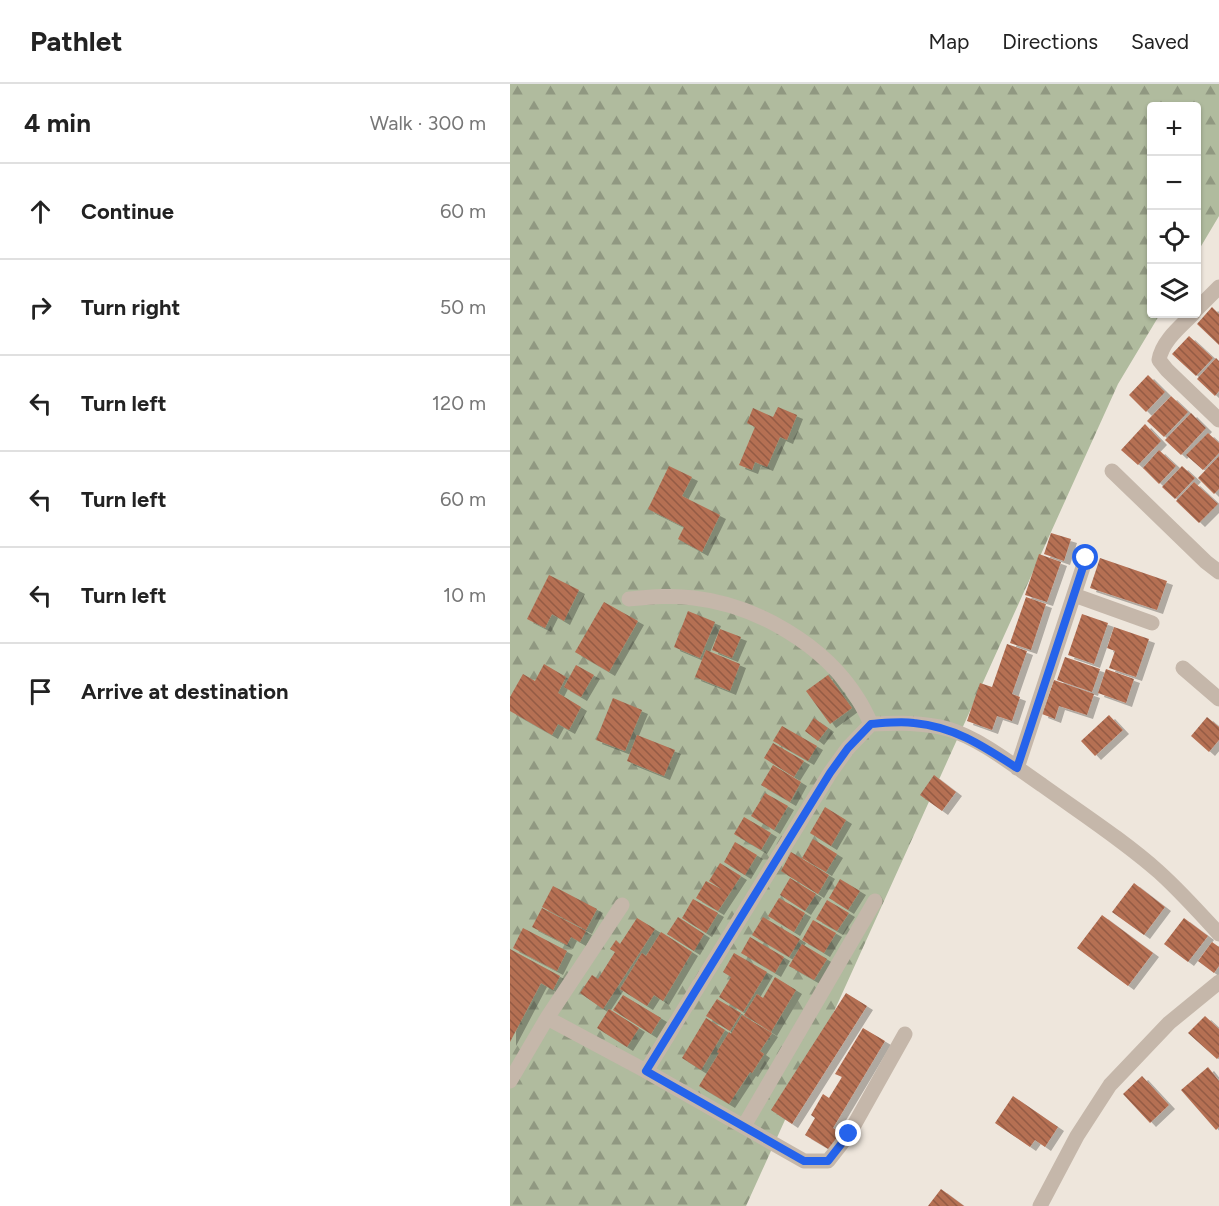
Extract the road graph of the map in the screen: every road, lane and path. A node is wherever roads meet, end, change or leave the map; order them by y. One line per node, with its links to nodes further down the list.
1 (1219, 287): 2 (street)
2 (1201, 306)
3 (1189, 318): 4 (street)
4 (1219, 420)
5 (1112, 471): 7 (street)
6 (1086, 558): 8 (street)
7 (1219, 572)
8 (1074, 595): 10 (street); 14 (street)
9 (629, 599): 13 (street)
10 (1152, 623)
11 (1183, 668): 12 (street)
12 (1219, 699)
13 (871, 724): 14 (street); 21 (street)
14 (1017, 768): 17 (street)
15 (875, 901): 23 (street)
16 (622, 905): 19 (street)
17 (1219, 934)
18 (1215, 992): 24 (street)
19 (547, 1018): 21 (street); 22 (street)
20 (905, 1034): 23 (street)
21 (646, 1071): 23 (street)
22 (510, 1081)
23 (744, 1126)
24 (1041, 1206)

